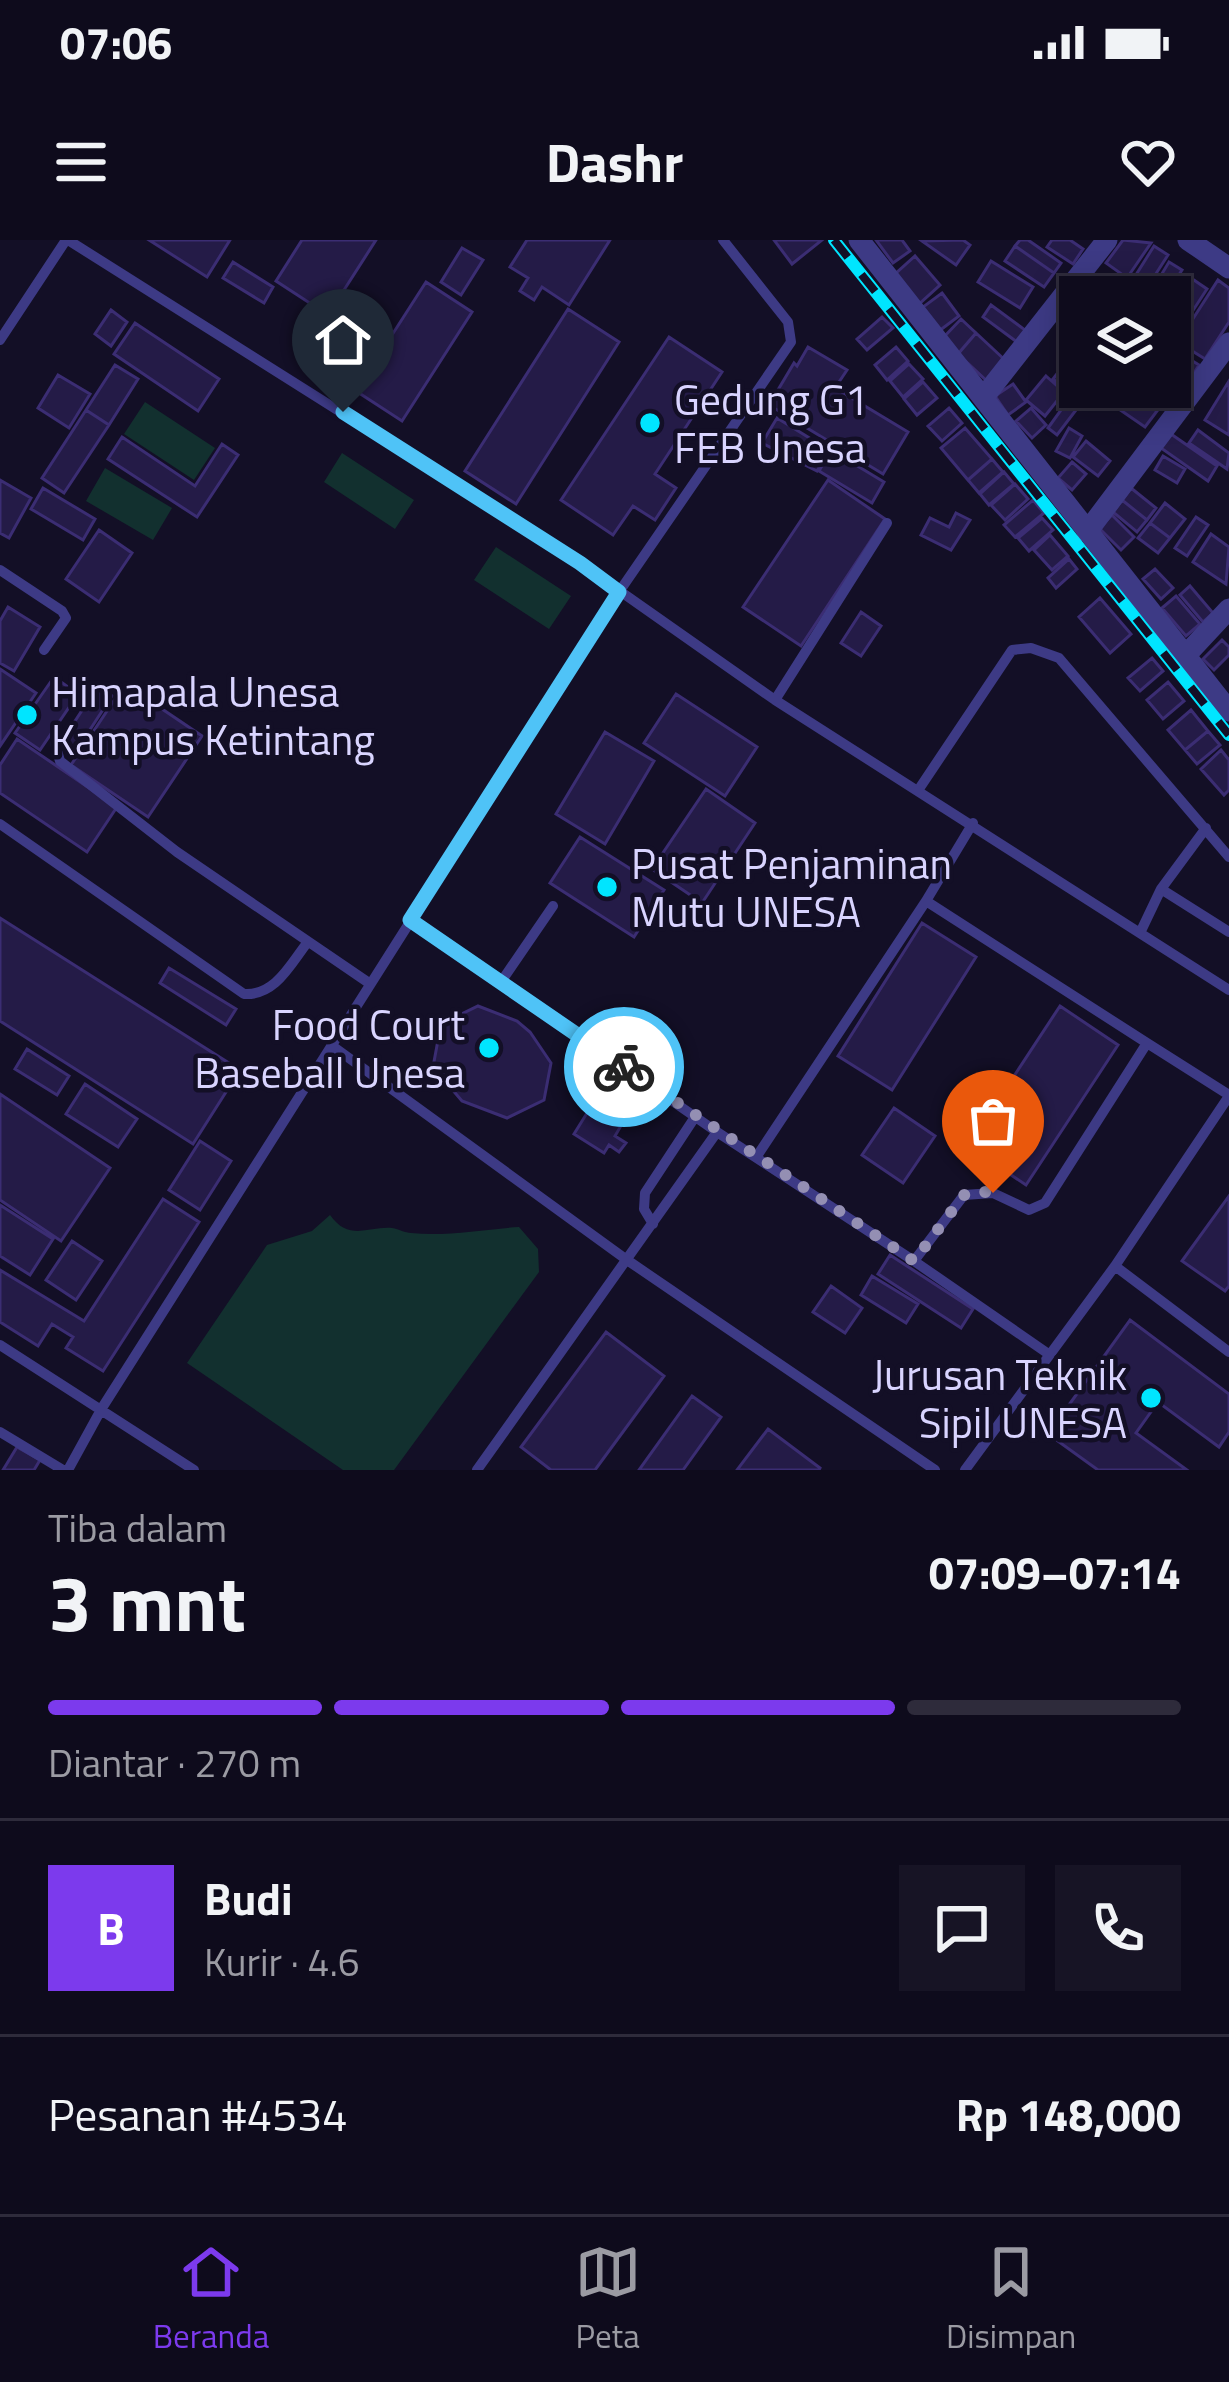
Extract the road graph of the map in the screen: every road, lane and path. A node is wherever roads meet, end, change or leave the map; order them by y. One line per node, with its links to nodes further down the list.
1 (67, 240): 7 (lane); 13 (lane)
2 (723, 240): 13 (lane)
3 (860, 240): 9 (street)
4 (1107, 240): 9 (street)
5 (1188, 240): 6 (street)
6 (1229, 268)
7 (0, 340)
8 (1229, 343): 11 (street)
9 (982, 398): 11 (street)
10 (886, 523): 17 (lane)
11 (1087, 532): 16 (street)
12 (0, 570): 15 (lane)
13 (619, 592): 17 (lane); 28 (lane)
14 (1229, 610): 16 (street)
15 (44, 650)
16 (1185, 656): 18 (street)
17 (775, 700): 20 (lane)
18 (1229, 711)
19 (55, 744): 31 (lane)
20 (919, 789): 21 (lane); 23 (lane)
21 (973, 823): 26 (lane); 30 (lane)
22 (0, 824): 31 (lane)
23 (1206, 828): 24 (lane); 25 (lane)
24 (1229, 857)
25 (1161, 889): 29 (lane); 30 (lane)
26 (926, 901): 35 (lane); 40 (lane)
27 (553, 906): 32 (lane)
28 (410, 920): 32 (lane); 33 (lane)
29 (1229, 932)
30 (1140, 933): 34 (lane)
31 (307, 943): 33 (lane)
32 (501, 982): 38 (lane)
33 (369, 983): 36 (lane)
34 (1229, 990)
35 (1148, 1043): 37 (lane); 43 (lane)
36 (331, 1045): 42 (lane); 48 (lane)
37 (1229, 1096): 44 (lane)
38 (695, 1117): 39 (lane); 41 (lane)
39 (717, 1132): 40 (lane); 41 (lane)
40 (757, 1156): 43 (lane)
41 (653, 1224): 42 (lane)
42 (627, 1260): 52 (lane); 53 (lane)
43 (914, 1261): 47 (lane)
44 (1115, 1266): 46 (lane); 47 (lane)
45 (0, 1345): 48 (lane)
46 (1229, 1352)
47 (1050, 1354): 54 (lane)
48 (102, 1408): 50 (lane); 51 (lane)
49 (0, 1432): 50 (lane)
50 (65, 1470)
51 (194, 1470)
52 (477, 1470)
53 (935, 1470)
54 (965, 1470)

